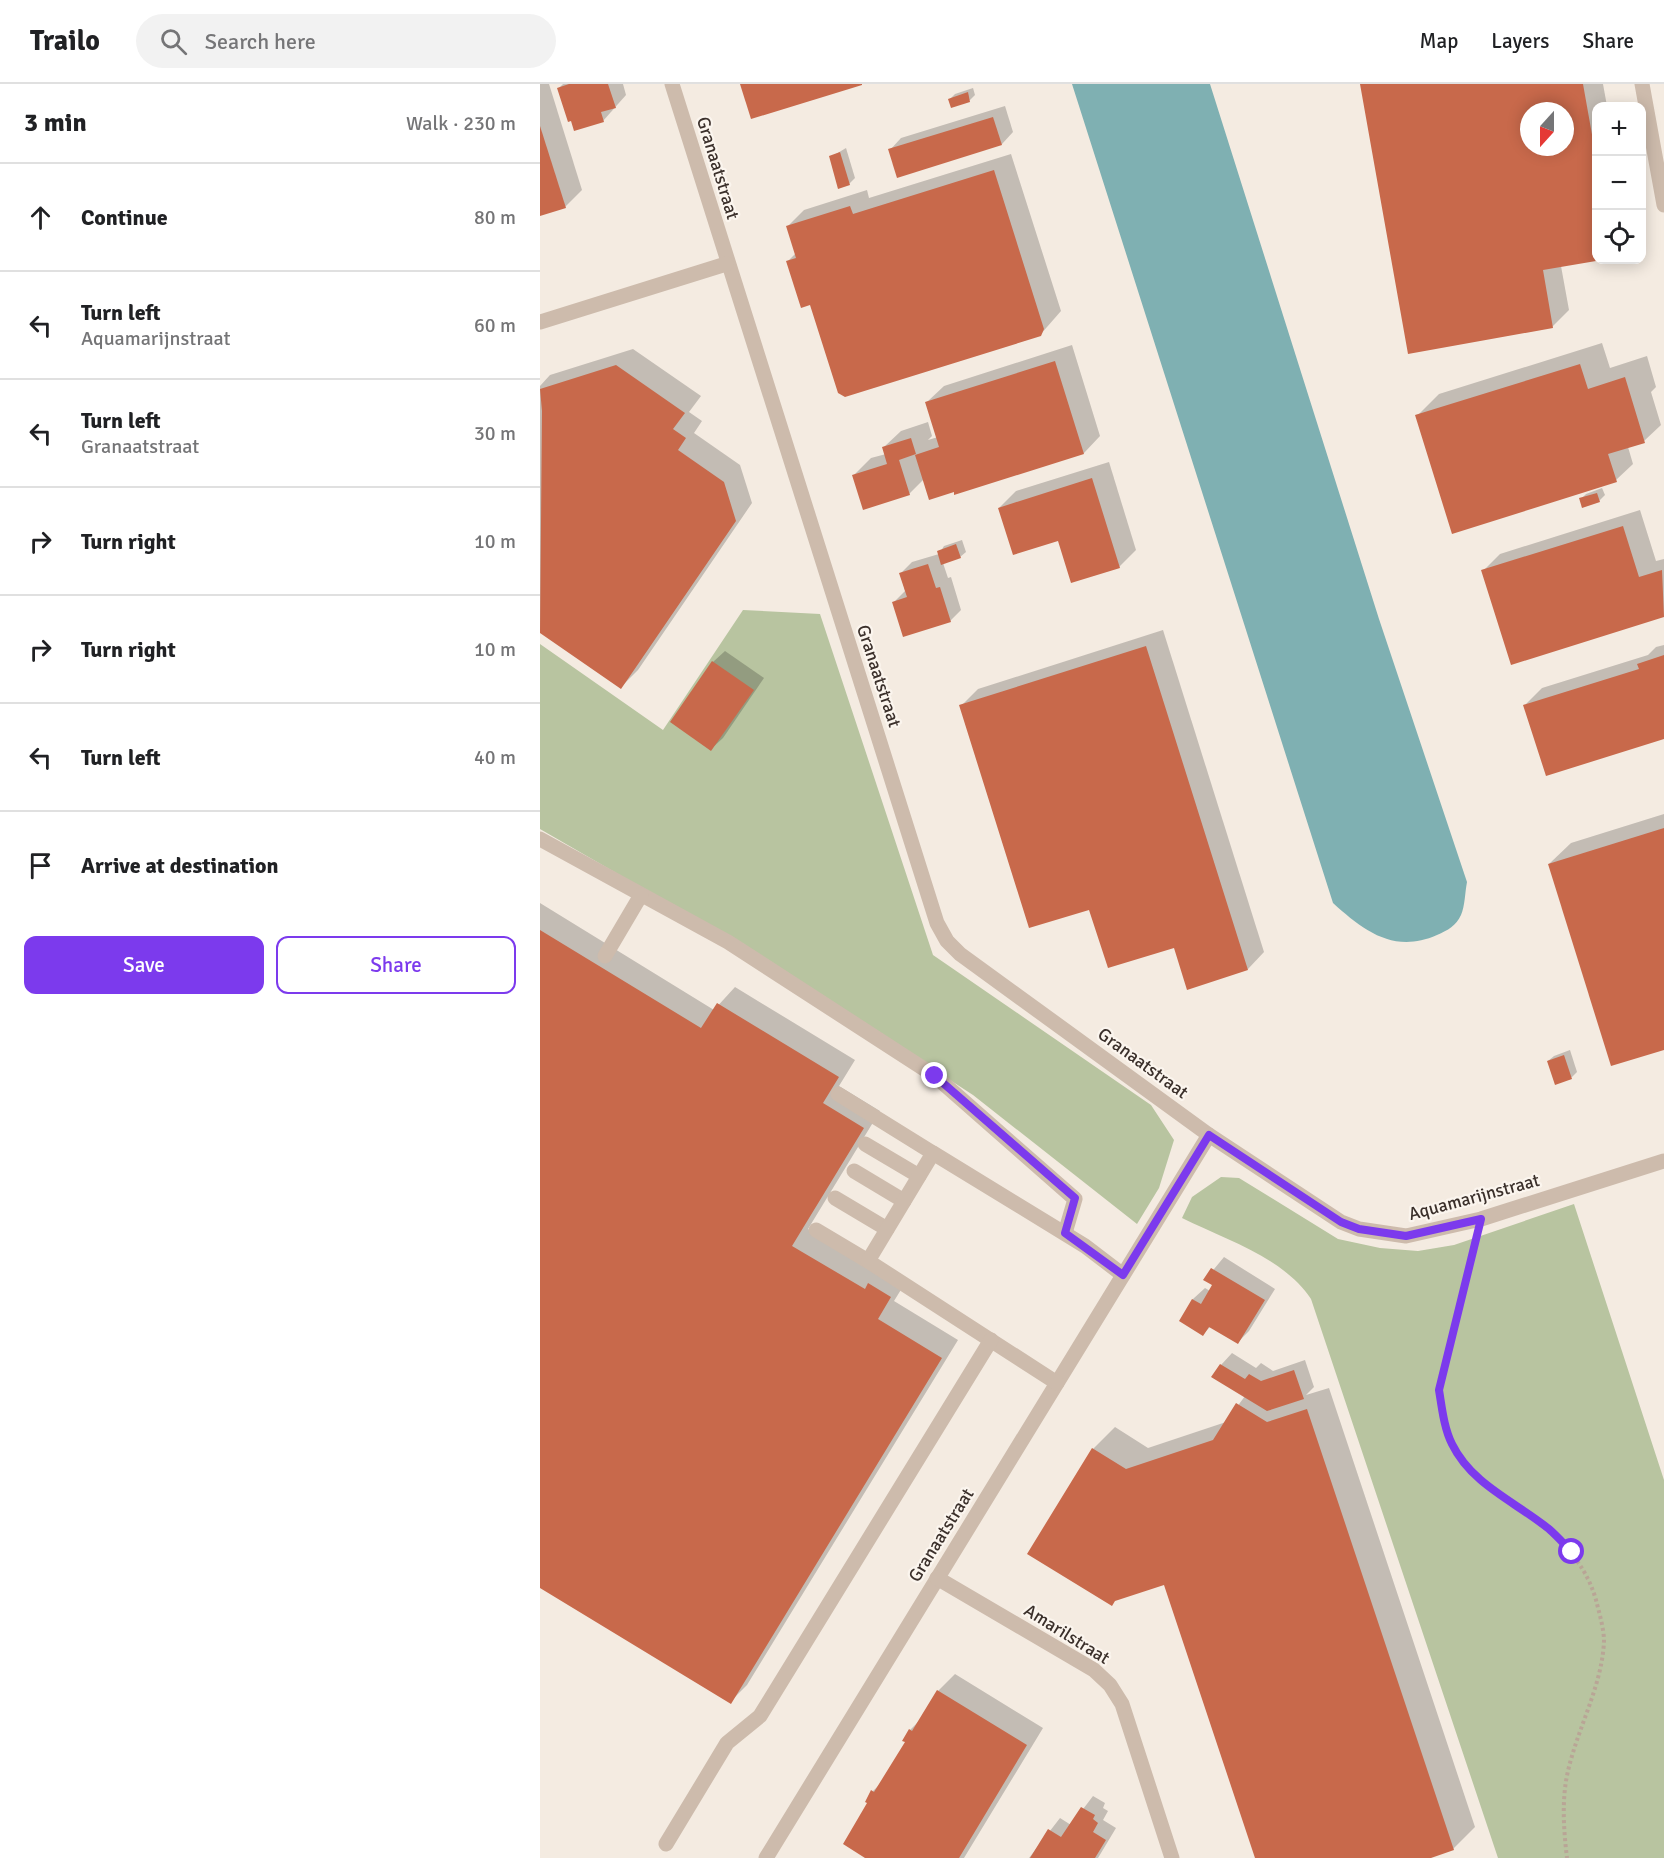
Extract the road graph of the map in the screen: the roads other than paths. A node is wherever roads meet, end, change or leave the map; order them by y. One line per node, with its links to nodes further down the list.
1 (672, 84): 4 (street, Granaatstraat)
2 (1642, 84): 3 (street)
3 (1664, 206)
4 (726, 264): 5 (street); 10 (street, Granaatstraat)
5 (540, 322)
6 (540, 838): 7 (street)
7 (641, 895): 8 (street); 20 (street)
8 (605, 956)
9 (838, 1094): 12 (street)
10 (1209, 1135): 13 (street, Aquamarijnstraat); 22 (street, Granaatstraat)
11 (865, 1144): 15 (street)
12 (933, 1153): 15 (street); 20 (street)
13 (1664, 1161)
14 (854, 1171): 17 (street)
15 (919, 1176): 17 (street)
16 (835, 1198): 18 (street)
17 (904, 1201): 18 (street)
18 (887, 1229): 21 (street)
19 (816, 1230): 21 (street)
20 (1065, 1233): 22 (street)
21 (868, 1261): 23 (street)
22 (1123, 1275): 24 (street, Granaatstraat)
23 (991, 1340): 24 (street); 26 (street)
24 (1057, 1383): 25 (street, Granaatstraat)
25 (937, 1578): 27 (street, Granaatstraat); 28 (street, Amarilstraat)
26 (666, 1844)
27 (766, 1858)
28 (1172, 1858)

